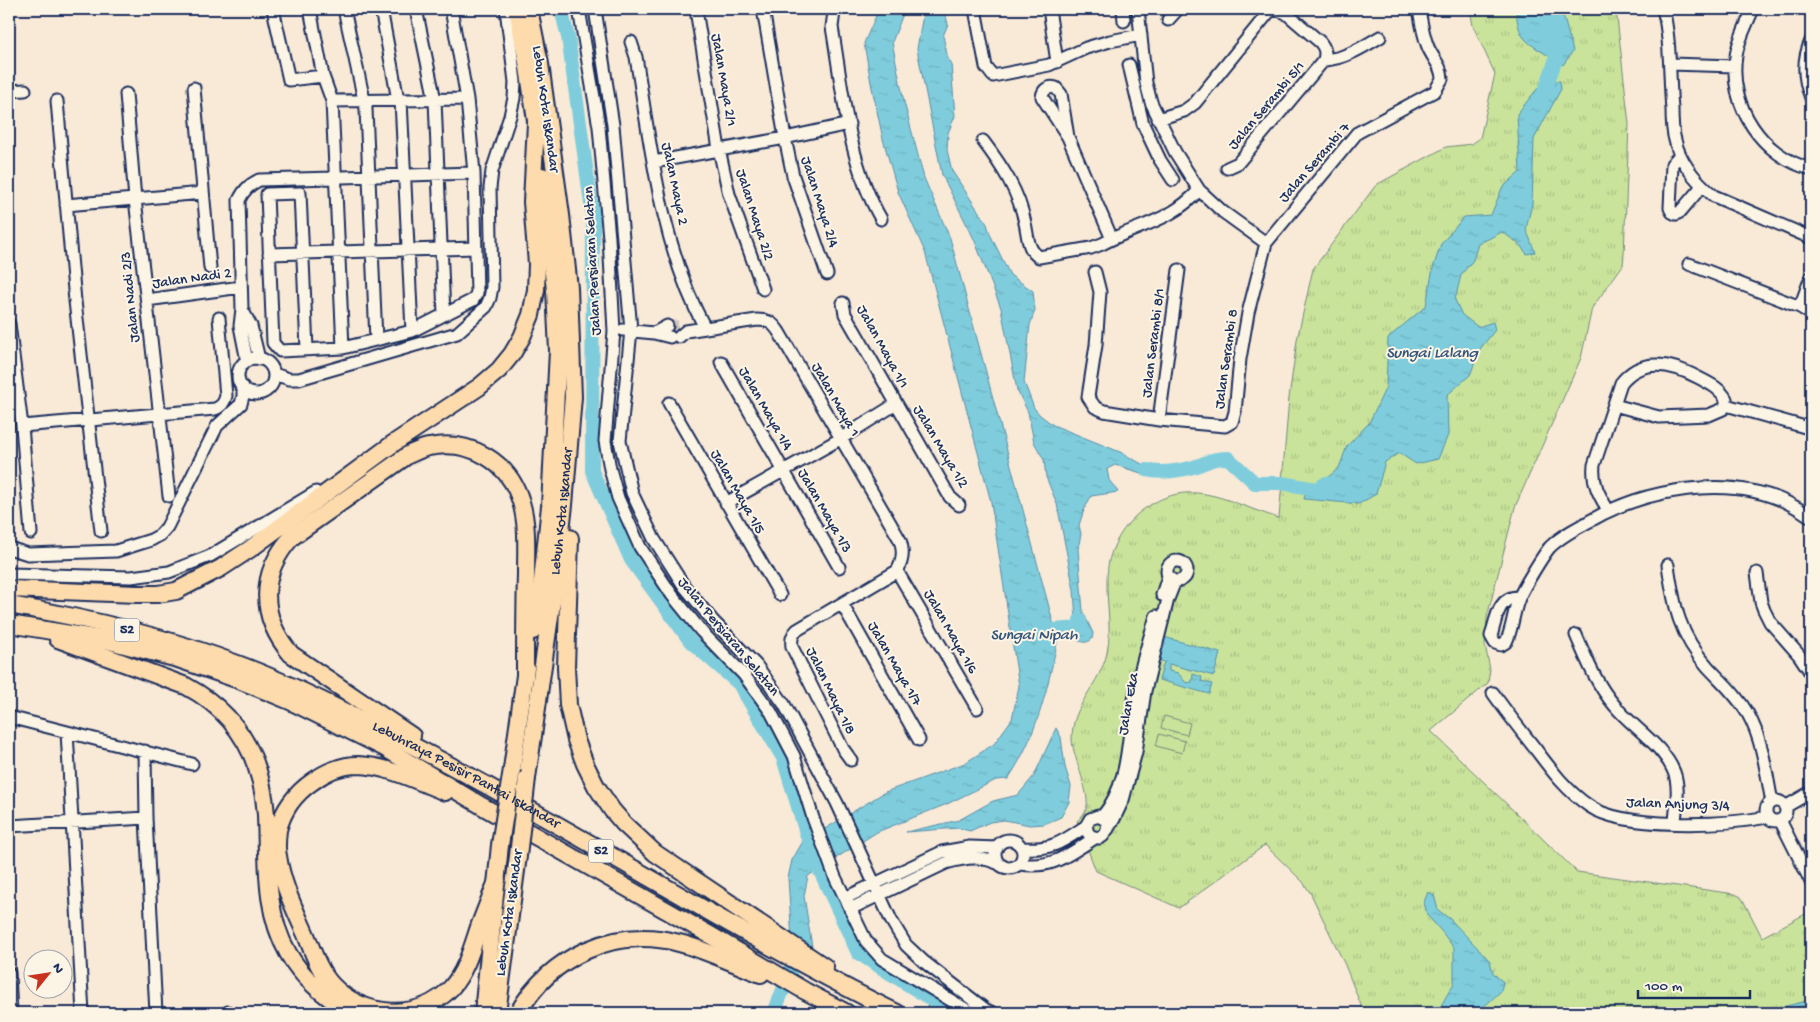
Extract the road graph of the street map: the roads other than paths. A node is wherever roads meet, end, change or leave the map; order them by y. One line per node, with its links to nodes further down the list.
1 (274, 9): 32 (street)
2 (310, 9): 32 (street)
3 (344, 9): 41 (street)
4 (381, 9): 42 (street)
5 (416, 9): 43 (street)
6 (451, 9): 40 (street)
7 (506, 9): 107 (street)
8 (517, 9): 47 (highway, Lebuh Kota Iskandar)
9 (529, 9): 110 (highway, Lebuh Kota Iskandar)
10 (579, 9): 100 (street, Jalan Persiaran Selatan)
11 (595, 9): 98 (street, Jalan Persiaran Selatan)
12 (763, 9): 50 (street, Jalan Maya 2/4)
13 (975, 9): 28 (street)
14 (1049, 9): 28 (street)
15 (1138, 9): 23 (street)
16 (1178, 9): 22 (street)
17 (1418, 9): 73 (street, Jalan Serambi 7)
18 (1663, 9): 29 (street)
19 (1753, 9): 31 (street)
20 (834, 12): 48 (street)
21 (697, 16): 52 (street, Jalan Maya 2/1)
22 (1168, 20)
23 (1141, 35): 28 (street); 33 (street)
24 (1380, 36): 27 (street, Jalan Serambi 5/1)
25 (1811, 41): 39 (street)
26 (632, 42): 56 (street, Jalan Maya 2)
27 (1324, 60): 46 (street); 57 (street, Jalan Serambi 5/1)
28 (1057, 62)
29 (1670, 64): 31 (street); 54 (street)
30 (1129, 66): 34 (street)
31 (1735, 66): 58 (street)
32 (323, 76): 45 (street)
33 (1146, 83): 34 (street); 46 (street)
34 (1133, 87): 55 (street)
35 (194, 88): 67 (street)
36 (25, 90): 37 (street)
37 (9, 91)
38 (126, 94): 68 (street, Jalan Nadi 2/3)
39 (1811, 98)
40 (467, 99): 43 (street); 59 (street)
41 (364, 100): 42 (street); 45 (street); 62 (street)
42 (400, 100): 43 (street); 61 (street)
43 (434, 100): 60 (street)
44 (57, 101): 69 (street)
45 (332, 101): 63 (street)
46 (1158, 119): 53 (street)
47 (536, 123): 122 (highway); 146 (highway, Lebuh Kota Iskandar)
48 (849, 124): 50 (street); 70 (street)
49 (1068, 137): 72 (street)
50 (785, 138): 52 (street); 85 (street, Jalan Maya 2/4)
51 (983, 141): 72 (street)
52 (719, 149): 56 (street); 88 (street, Jalan Maya 2/2)
53 (1175, 152): 55 (street); 66 (street)
54 (1680, 155): 65 (street); 65 (street)
55 (1160, 160): 64 (street)
56 (654, 162): 97 (street, Jalan Maya 2)
57 (1228, 168)
58 (1811, 169)
59 (474, 173): 60 (street); 74 (street)
60 (438, 174): 61 (street); 75 (street)
61 (405, 175): 62 (street); 76 (street)
62 (369, 176): 63 (street); 77 (street)
63 (338, 177): 78 (street); 87 (street)
64 (1172, 180)
65 (1702, 186): 71 (street)
66 (1199, 190): 72 (street); 73 (street)
67 (203, 193): 68 (street); 82 (street)
68 (135, 198): 69 (street); 89 (street, Jalan Nadi 2/3)
69 (66, 205): 116 (street)
70 (880, 219)
71 (1811, 238)
72 (1112, 239)
73 (1266, 243): 118 (street, Jalan Serambi 8)
74 (476, 248): 75 (street); 94 (street)
75 (441, 249): 76 (street); 94 (street)
76 (408, 250): 77 (street); 99 (street)
77 (372, 251): 78 (street); 101 (street)
78 (338, 252): 79 (street); 102 (street)
79 (303, 253): 80 (street); 80 (street); 103 (street)
80 (269, 254): 103 (street)
81 (1689, 264): 91 (street)
82 (210, 268)
83 (1179, 270): 118 (street, Jalan Serambi 8/1)
84 (1095, 272): 118 (street, Jalan Serambi 8)
85 (827, 274)
86 (1811, 276): 91 (street)
87 (241, 287): 89 (street, Jalan Nadi 2); 92 (street)
88 (763, 289)
89 (146, 300): 115 (street, Jalan Nadi 2/3)
90 (843, 303): 112 (street, Jalan Maya 1/1)
91 (1800, 307): 93 (street)
92 (242, 309): 104 (street); 105 (street)
93 (1811, 314)
94 (444, 315): 99 (street)
95 (219, 318): 115 (street)
96 (9, 324): 119 (street)
97 (705, 328): 98 (street, Jalan Maya 1); 121 (street, Jalan Maya 1)
98 (630, 330): 100 (street, Jalan Maya 1); 172 (street, Jalan Persiaran Selatan)
99 (412, 331): 101 (street)
100 (614, 331): 180 (street, Jalan Persiaran Selatan)
101 (376, 340): 102 (street)
102 (343, 348): 103 (street)
103 (307, 349)
104 (259, 359): 105 (street); 107 (street)
105 (247, 361): 108 (street)
106 (721, 362): 123 (street, Jalan Maya 1/4)
107 (274, 374): 109 (street)
108 (243, 387): 109 (street); 117 (street)
109 (261, 393): 117 (street)
110 (573, 397): 187 (highway); 193 (highway, Lebuh Kota Iskandar, bridge)
111 (669, 403): 125 (street, Jalan Maya 1/5)
112 (896, 404): 121 (street); 126 (street, Jalan Maya 1/2)
113 (1614, 405): 114 (street); 114 (street); 127 (street)
114 (1726, 405): 120 (street)
115 (159, 414): 116 (street); 124 (street, Jalan Nadi 2/3)
116 (90, 420): 119 (street); 129 (street)
117 (223, 420): 131 (street)
118 (1159, 420)
119 (22, 426): 130 (street)
120 (1805, 427)
121 (840, 439): 123 (street); 134 (street, Jalan Maya 1)
122 (394, 443): 136 (street); 137 (highway)
123 (784, 471): 125 (street); 133 (street, Jalan Maya 1/3)
124 (169, 496)
125 (726, 503): 138 (street, Jalan Maya 1/5)
126 (959, 505)
127 (1608, 510): 128 (street); 139 (street)
128 (1811, 517)
129 (101, 531)
130 (31, 533)
131 (12, 547)
132 (1668, 565): 157 (street)
133 (839, 567)
134 (897, 571): 140 (street, Jalan Maya 1/8); 148 (street, Jalan Maya 1/6)
135 (1757, 573): 145 (street)
136 (9, 574)
137 (9, 589)
138 (780, 595)
139 (1519, 597)
140 (842, 604): 151 (street, Jalan Maya 1/7); 153 (street, Jalan Maya 1/8)
141 (9, 605): 155 (highway, Lebuhraya Pesisir Pantai Iskandar / 52)
142 (9, 624): 143 (highway, Lebuhraya Pesisir Pantai Iskandar / 52)
143 (33, 627): 158 (highway, Lebuhraya Pesisir Pantai Iskandar / 52); 191 (highway)
144 (1576, 635): 165 (street)
145 (1811, 673)
146 (525, 677): 155 (highway); 176 (highway, Lebuh Kota Iskandar, bridge)
147 (1492, 694): 165 (street, Jalan Anjung 3/4)
148 (977, 708)
149 (9, 717): 150 (street)
150 (67, 732): 152 (street); 164 (street)
151 (919, 740)
152 (145, 751): 154 (street); 161 (street)
153 (851, 760)
154 (192, 764)
155 (483, 782): 187 (highway, Lebuhraya Pesisir Pantai Iskandar / 52)
156 (1811, 792): 159 (street)
157 (1772, 802): 159 (street); 160 (street)
158 (482, 806): 176 (highway); 186 (highway, Lebuhraya Pesisir Pantai Iskandar / 52)
159 (1784, 808): 163 (street)
160 (1768, 817): 163 (street); 165 (street, Jalan Anjung 3/4)
161 (146, 818): 164 (street); 190 (street)
162 (1102, 818): 167 (street, Jalan Eka); 168 (street); 168 (street, Jalan Eka)
163 (1780, 820): 177 (street)
164 (72, 822): 166 (street); 189 (street)
165 (1676, 822)
166 (9, 826)
167 (1086, 826): 169 (street); 171 (street, Jalan Eka)
168 (1108, 829): 169 (street, Jalan Eka)
169 (1095, 838): 173 (street, Jalan Eka)
170 (997, 848): 171 (street, Jalan Eka); 174 (street); 175 (street, Jalan Eka)
171 (1022, 848): 173 (street)
172 (863, 859): 175 (street); 178 (street, Jalan Persiaran Selatan)
173 (1020, 864): 174 (street, Jalan Eka)
174 (1003, 866): 175 (street, Jalan Eka)
175 (899, 879): 178 (street, Jalan Eka); 179 (street, Jalan Eka); 182 (street)
176 (496, 881): 192 (highway, Lebuh Kota Iskandar)
177 (1811, 882)
178 (874, 884): 179 (street, Jalan Persiaran Selatan); 180 (street, Jalan Eka)
179 (880, 895): 181 (street, Jalan Eka); 182 (street, Jalan Persiaran Selatan)
180 (844, 898): 181 (street, Jalan Persiaran Selatan)
181 (850, 909): 185 (street, Jalan Persiaran Selatan)
182 (891, 920): 183 (street, Jalan Persiaran Selatan)
183 (923, 961): 185 (street); 198 (street, Jalan Persiaran Selatan)
184 (9, 974): 188 (street)
185 (914, 978): 197 (street, Jalan Persiaran Selatan)
186 (805, 991): 194 (highway); 195 (highway, Lebuhraya Pesisir Pantai Iskandar / 52)
187 (878, 1004): 196 (highway, Lebuhraya Pesisir Pantai Iskandar / 52)
188 (11, 1013)
189 (83, 1013)
190 (156, 1013)
191 (350, 1013)
192 (483, 1013)
193 (496, 1013)
194 (518, 1013)
195 (847, 1013)
196 (896, 1013)
197 (972, 1013)
198 (993, 1013)

